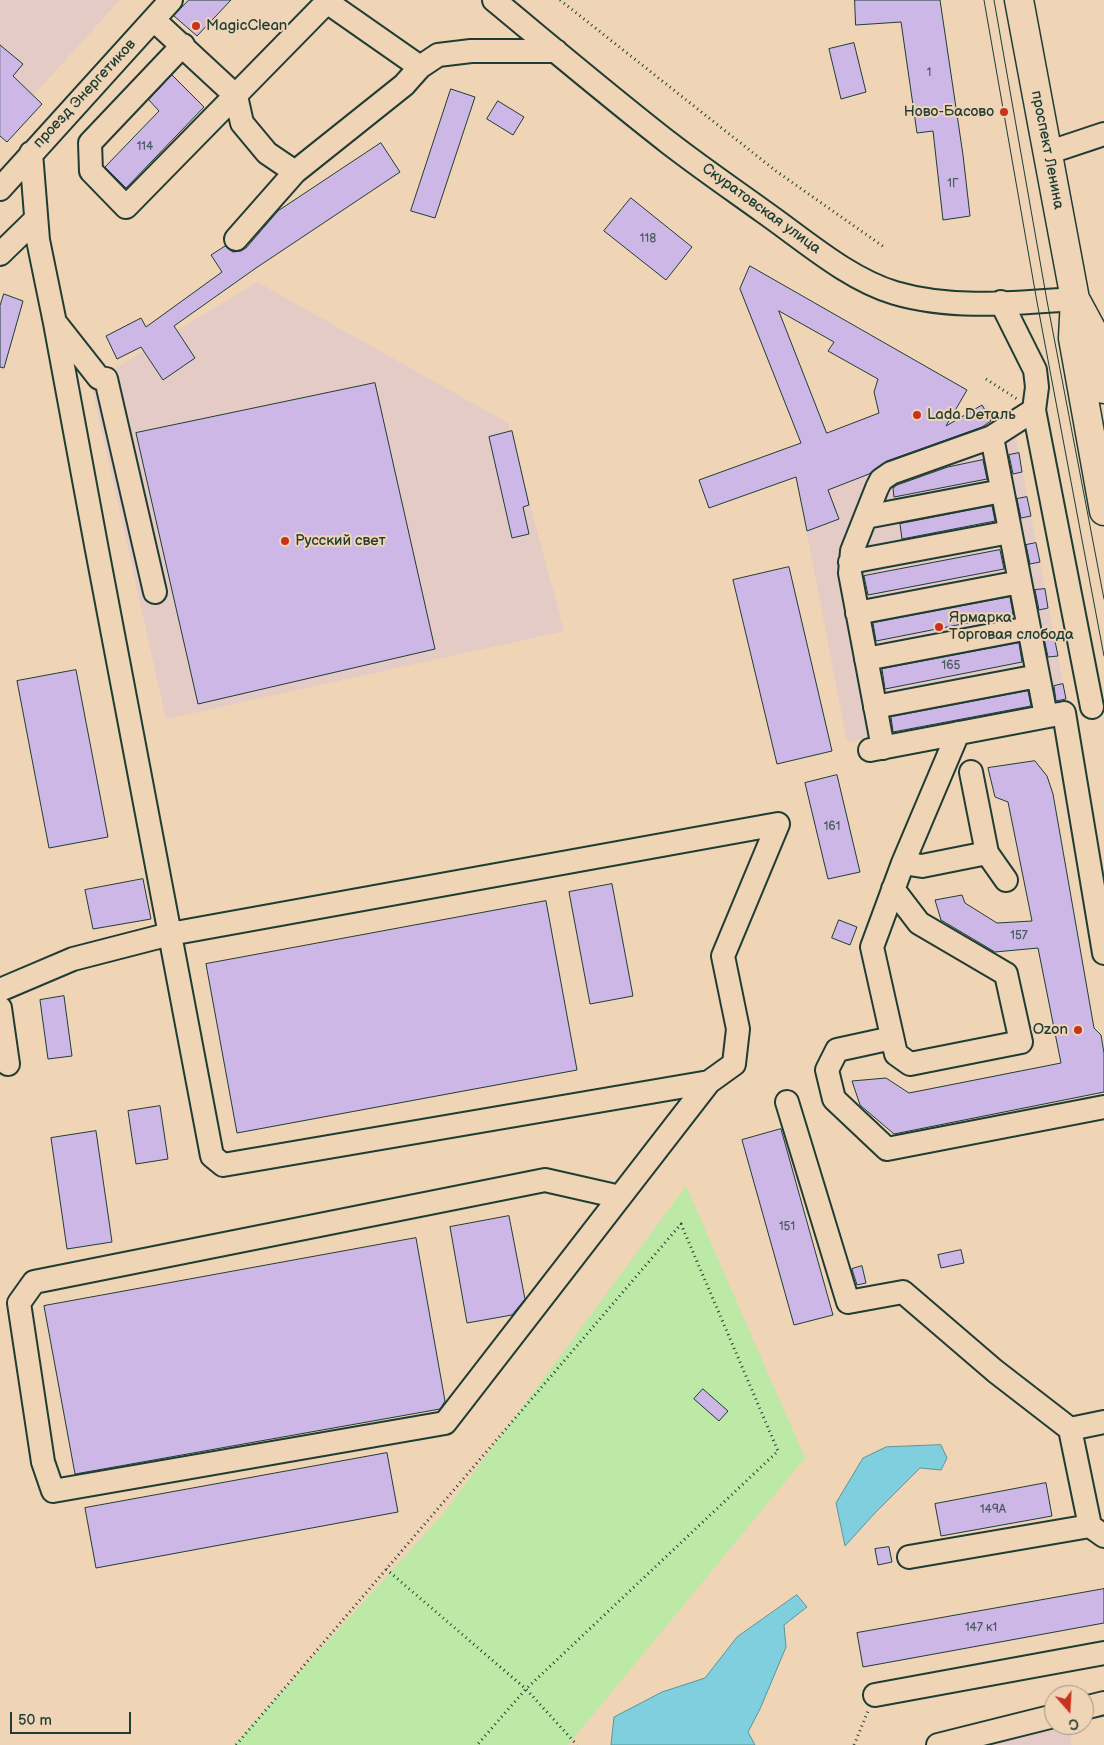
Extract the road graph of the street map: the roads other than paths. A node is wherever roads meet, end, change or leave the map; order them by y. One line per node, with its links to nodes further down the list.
1 (171, 0): 5 (street, проезд Энергетиков)
2 (494, 0): 7 (street, Скуратовская улица)
3 (1019, 0): 12 (main road, проспект Ленина)
4 (326, 1): 8 (street); 9 (street)
5 (154, 20): 6 (street); 11 (street, проезд Энергетиков)
6 (183, 45): 9 (street); 9 (street)
7 (556, 51): 8 (street); 19 (street, Скуратовская улица)
8 (420, 67): 13 (street)
9 (236, 96): 13 (street)
10 (1104, 136): 12 (street)
11 (31, 153): 14 (street, проезд Энергетиков); 15 (street)
12 (1047, 153): 18 (main road, проспект Ленина)
13 (295, 172): 16 (street)
14 (0, 189)
15 (35, 220): 17 (street); 20 (street)
16 (236, 239)
17 (0, 254)
18 (1075, 299): 19 (street, Скуратовская улица); 21 (main road, проспект Ленина); 25 (main road, проспект Ленина)
19 (1001, 302): 22 (street)
20 (56, 323): 30 (street); 44 (street)
21 (1104, 389)
22 (1034, 410): 23 (street); 35 (street)
23 (992, 437): 24 (street); 26 (street)
24 (1002, 491): 26 (street); 27 (street)
25 (1104, 511)
26 (866, 517): 28 (street)
27 (1010, 532): 28 (street); 29 (street)
28 (850, 562): 31 (street)
29 (1020, 582): 31 (street); 32 (street)
30 (155, 592)
31 (857, 613): 33 (street)
32 (1029, 628): 33 (street); 34 (street)
33 (866, 659): 36 (street)
34 (1038, 676): 36 (street); 37 (street)
35 (1098, 706): 37 (street)
36 (875, 707): 38 (street)
37 (1055, 715): 38 (street); 45 (street)
38 (958, 733): 41 (street)
39 (971, 772): 40 (street)
40 (987, 853): 41 (street); 42 (street)
41 (903, 863): 43 (street)
42 (1006, 880)
43 (893, 889): 48 (street); 48 (street)
44 (170, 934): 46 (street); 50 (street); 50 (street)
45 (1104, 953)
46 (0, 990)
47 (0, 1008): 49 (street)
48 (892, 1038): 52 (street)
49 (8, 1064)
50 (709, 1082): 53 (street)
51 (787, 1102): 55 (street)
52 (1104, 1108)
53 (620, 1197): 53 (street)
54 (1104, 1422): 55 (street)
55 (1070, 1429): 56 (street)
56 (1097, 1531): 57 (street)
57 (910, 1557)
58 (1104, 1653): 59 (street)
59 (875, 1695)
60 (1044, 1718): 61 (street)
61 (938, 1745)

